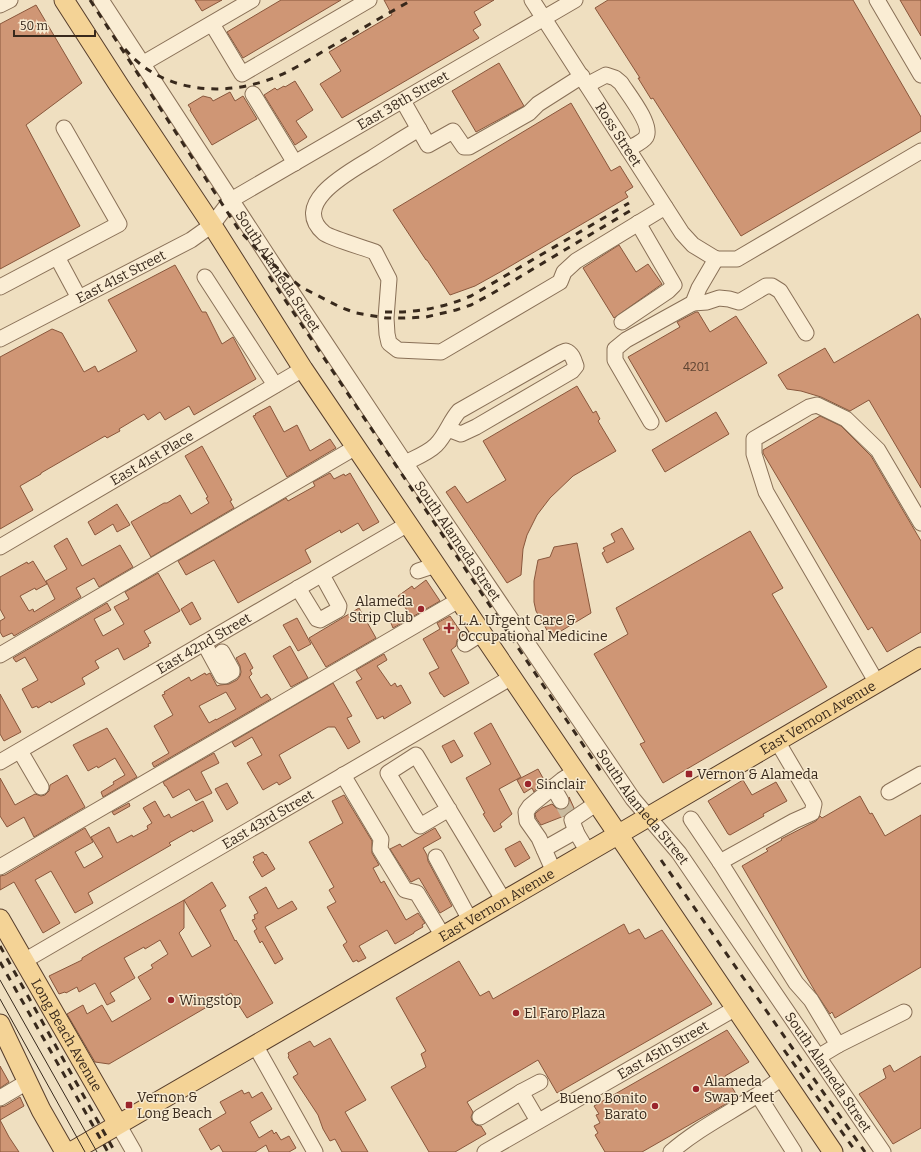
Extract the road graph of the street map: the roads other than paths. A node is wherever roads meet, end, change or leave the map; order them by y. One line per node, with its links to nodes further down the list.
1 (10, 0): 9 (street)
2 (64, 0): 25 (main road)
3 (101, 0): 12 (street, South Alameda Street)
4 (252, 0): 11 (street)
5 (369, 0): 11 (street)
6 (532, 0): 10 (street, Ross Street)
7 (575, 0): 10 (street, East 38th Street)
8 (877, 0): 13 (street)
9 (0, 5)
10 (544, 18): 14 (street, Ross Street); 16 (street, East 38th Street)
11 (212, 24): 12 (street)
12 (142, 64): 22 (street, South Alameda Street)
13 (921, 75)
14 (584, 80): 18 (street); 19 (street, Ross Street); 19 (street)
15 (253, 94): 21 (street)
16 (403, 101): 18 (street); 21 (street, East 38th Street)
17 (64, 128): 26 (street)
18 (419, 129): 24 (street)
19 (628, 149): 23 (street, Ross Street)
20 (921, 151): 27 (street)
21 (295, 163): 22 (street, East 38th Street)
22 (231, 200): 25 (street, East 41st Street); 40 (street, South Alameda Street)
23 (665, 207): 24 (street); 27 (street, Ross Street)
24 (638, 223): 32 (street)
25 (212, 225): 30 (street, East 41st Street); 35 (main road)
26 (57, 257): 29 (street); 30 (street)
27 (716, 259): 31 (street)
28 (205, 277): 36 (street)
29 (0, 287)
30 (79, 298): 34 (street, East 41st Street)
31 (693, 303): 33 (street); 37 (street)
32 (622, 322)
33 (806, 334)
34 (0, 339)
35 (303, 369): 36 (street, East 41st Place); 39 (main road)
36 (276, 385): 43 (street, East 41st Place)
37 (651, 422)
38 (448, 429): 38 (street); 40 (street)
39 (356, 447): 42 (main road); 53 (street)
40 (405, 464): 71 (street, South Alameda Street)
41 (921, 523): 56 (street)
42 (408, 524): 44 (main road); 46 (street, East 42nd Street)
43 (0, 547)
44 (436, 564): 45 (street); 48 (main road)
45 (418, 571)
46 (322, 575): 47 (street, East 42nd Street); 47 (street)
47 (298, 588): 50 (street, East 42nd Street)
48 (459, 600): 49 (main road); 79 (street)
49 (482, 633): 51 (street); 55 (main road)
50 (204, 643): 52 (street); 58 (street, East 42nd Street)
51 (465, 644)
52 (222, 652)
53 (0, 655)
54 (921, 657): 56 (main road, East Vernon Avenue)
55 (512, 677): 59 (street, East 43rd Street); 61 (main road)
56 (877, 683): 57 (main road, East Vernon Avenue)
57 (777, 741): 71 (main road, East Vernon Avenue); 78 (street)
58 (20, 751): 60 (street, East 42nd Street); 65 (street)
59 (377, 755): 62 (street); 64 (street, East 43rd Street)
60 (0, 762)
61 (576, 771): 66 (street); 69 (main road)
62 (388, 772): 70 (street); 70 (street)
63 (921, 774): 67 (street)
64 (343, 775): 84 (street); 85 (street, East 43rd Street)
65 (41, 787)
66 (553, 787): 68 (street); 75 (street)
67 (889, 792)
68 (560, 800)
69 (597, 803): 73 (street); 74 (main road)
70 (448, 809): 81 (street)
71 (648, 817): 74 (main road, East Vernon Avenue); 91 (street, South Alameda Street)
72 (691, 819): 78 (street)
73 (572, 822): 75 (street); 76 (street)
74 (619, 834): 76 (main road, East Vernon Avenue); 86 (main road)
75 (544, 849): 80 (street)
76 (588, 852): 80 (main road, East Vernon Avenue)
77 (436, 857): 83 (street)
78 (720, 862): 90 (street)
79 (0, 867)
80 (554, 872): 81 (main road, East Vernon Avenue)
81 (504, 901): 83 (main road, East Vernon Avenue)
82 (0, 919): 85 (main road, Long Beach Avenue)
83 (470, 920): 84 (main road, East Vernon Avenue)
84 (443, 936): 89 (main road, East Vernon Avenue)
85 (24, 961): 100 (main road, Long Beach Avenue)
86 (736, 1008): 92 (main road); 99 (street, East 45th Street)
87 (904, 1012): 90 (street)
88 (0, 1024): 93 (main road)
89 (255, 1045): 100 (main road, East Vernon Avenue); 104 (street)
90 (838, 1045): 91 (street)
91 (818, 1057): 109 (street, South Alameda Street)
92 (782, 1078): 96 (street); 108 (main road)
93 (27, 1082): 97 (street); 101 (main road)
94 (540, 1082): 95 (street)
95 (522, 1092): 98 (street); 99 (street)
96 (758, 1095): 106 (street); 107 (street)
97 (0, 1098)
98 (480, 1117)
99 (538, 1121): 105 (street, East 45th Street)
100 (118, 1124): 102 (main road, East Vernon Avenue); 103 (street, Long Beach Avenue)
101 (66, 1152)
102 (71, 1152)
103 (134, 1152)
104 (315, 1152)
105 (485, 1152)
106 (670, 1152)
107 (794, 1152)
108 (833, 1152)
109 (883, 1152)

